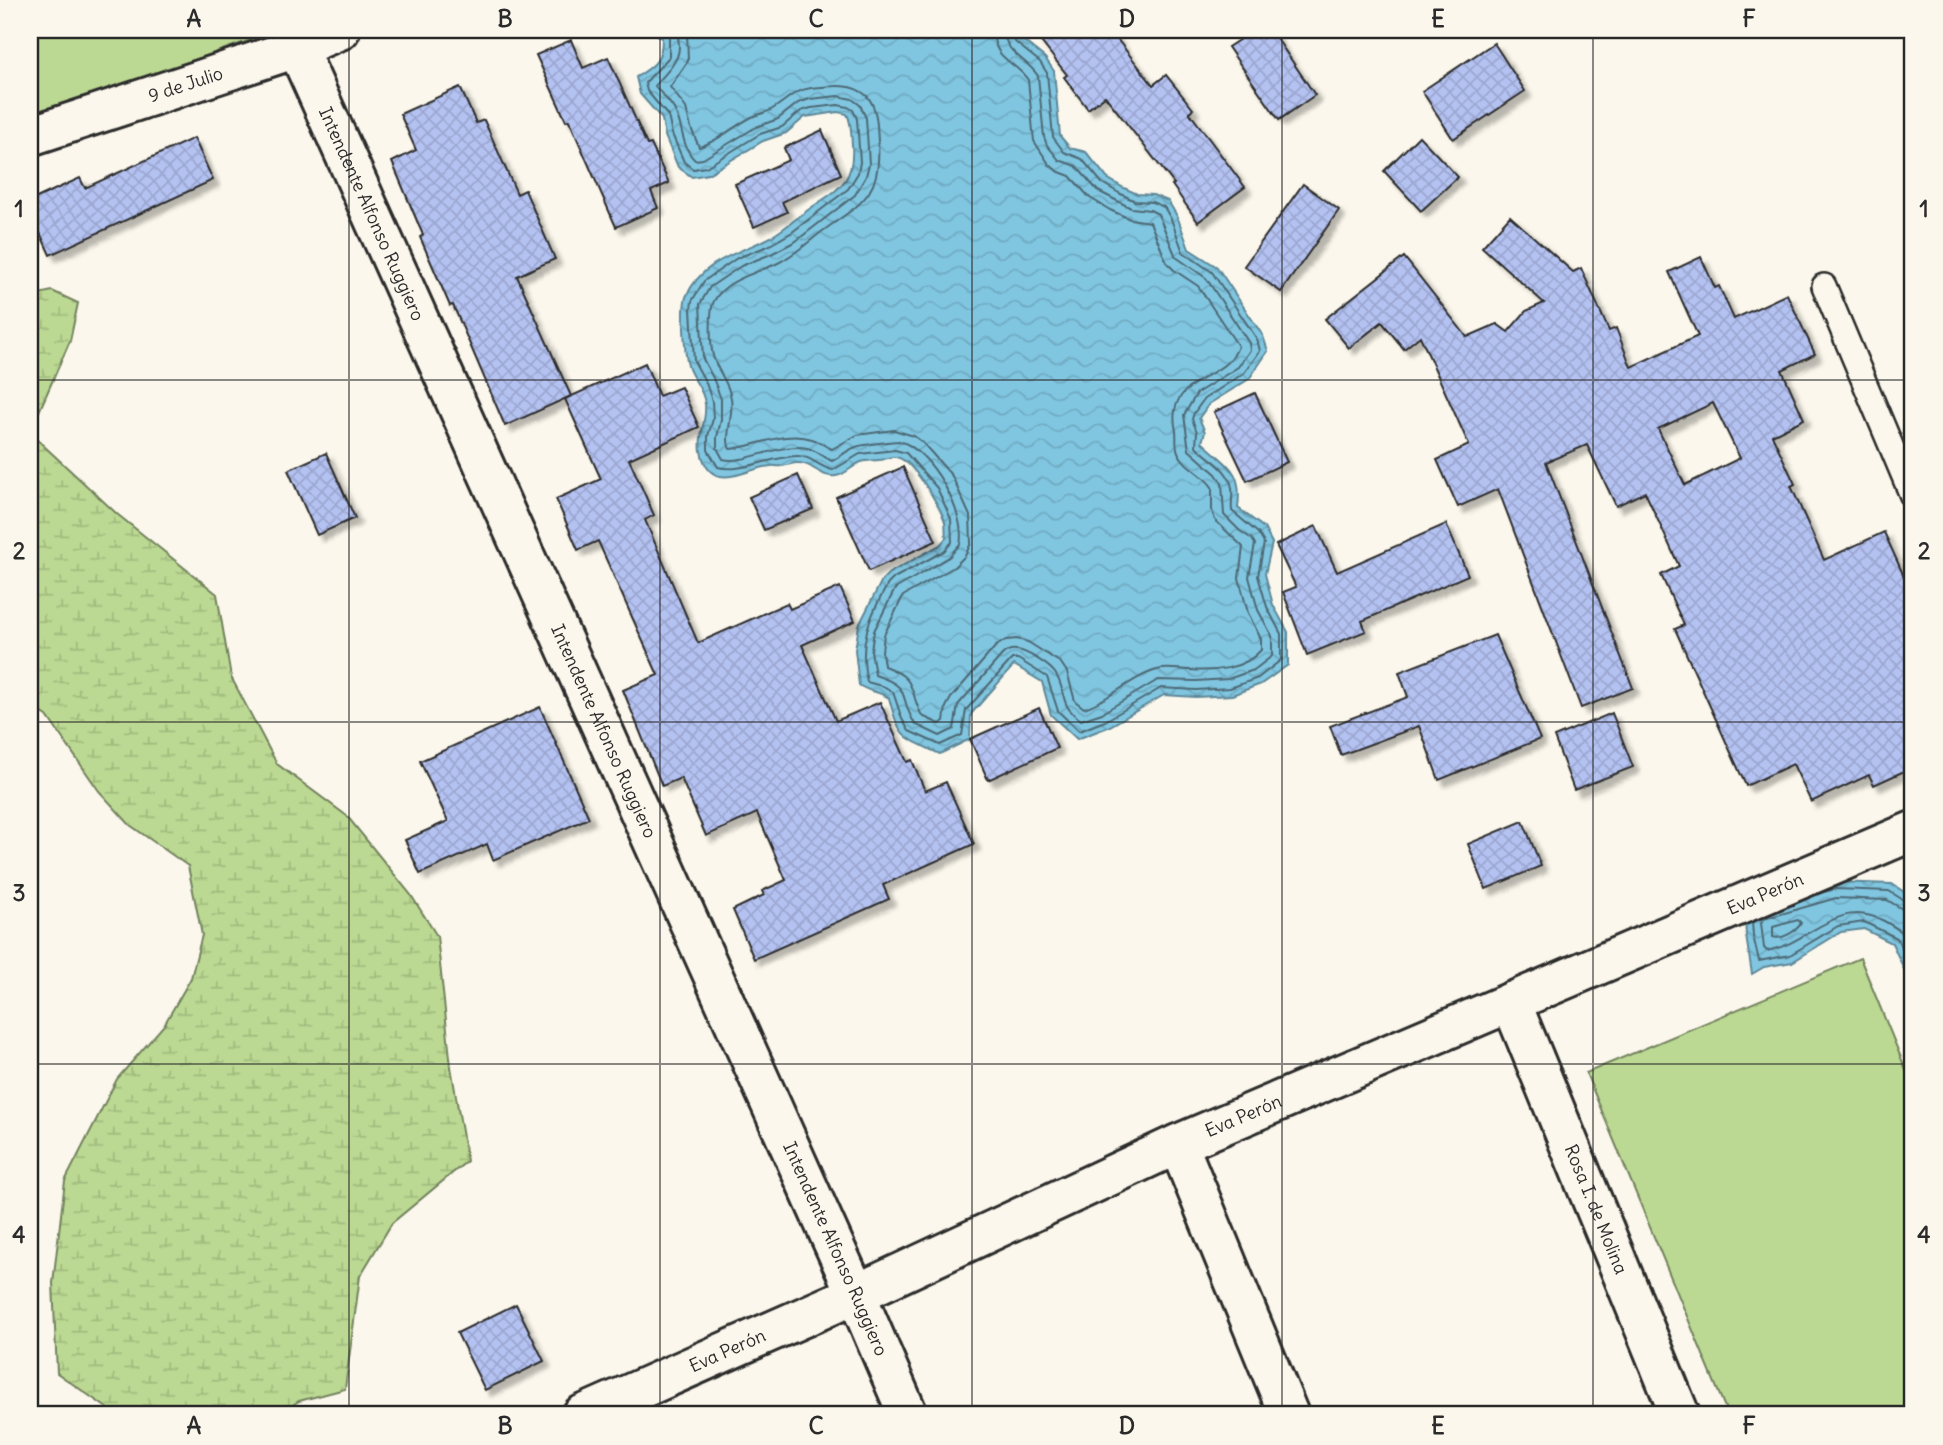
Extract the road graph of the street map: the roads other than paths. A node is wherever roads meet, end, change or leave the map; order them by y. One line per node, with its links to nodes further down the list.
1 (340, 30): 2 (street, 9 de Julio)
2 (297, 48): 3 (street, 9 de Julio); 9 (street, Intendente Alfonso Ruggiero)
3 (30, 136)
4 (1824, 285): 5 (lane)
5 (1913, 498)
6 (1913, 831): 7 (street, Eva Perón)
7 (1511, 1002): 8 (street, Eva Perón); 13 (street, Rosa I. de Molina)
8 (1178, 1144): 9 (street, Eva Perón); 12 (street)
9 (856, 1293): 10 (street, Eva Perón); 11 (street, Intendente Alfonso Ruggiero)
10 (582, 1415)
11 (908, 1415)
12 (1289, 1415)
13 (1680, 1415)

